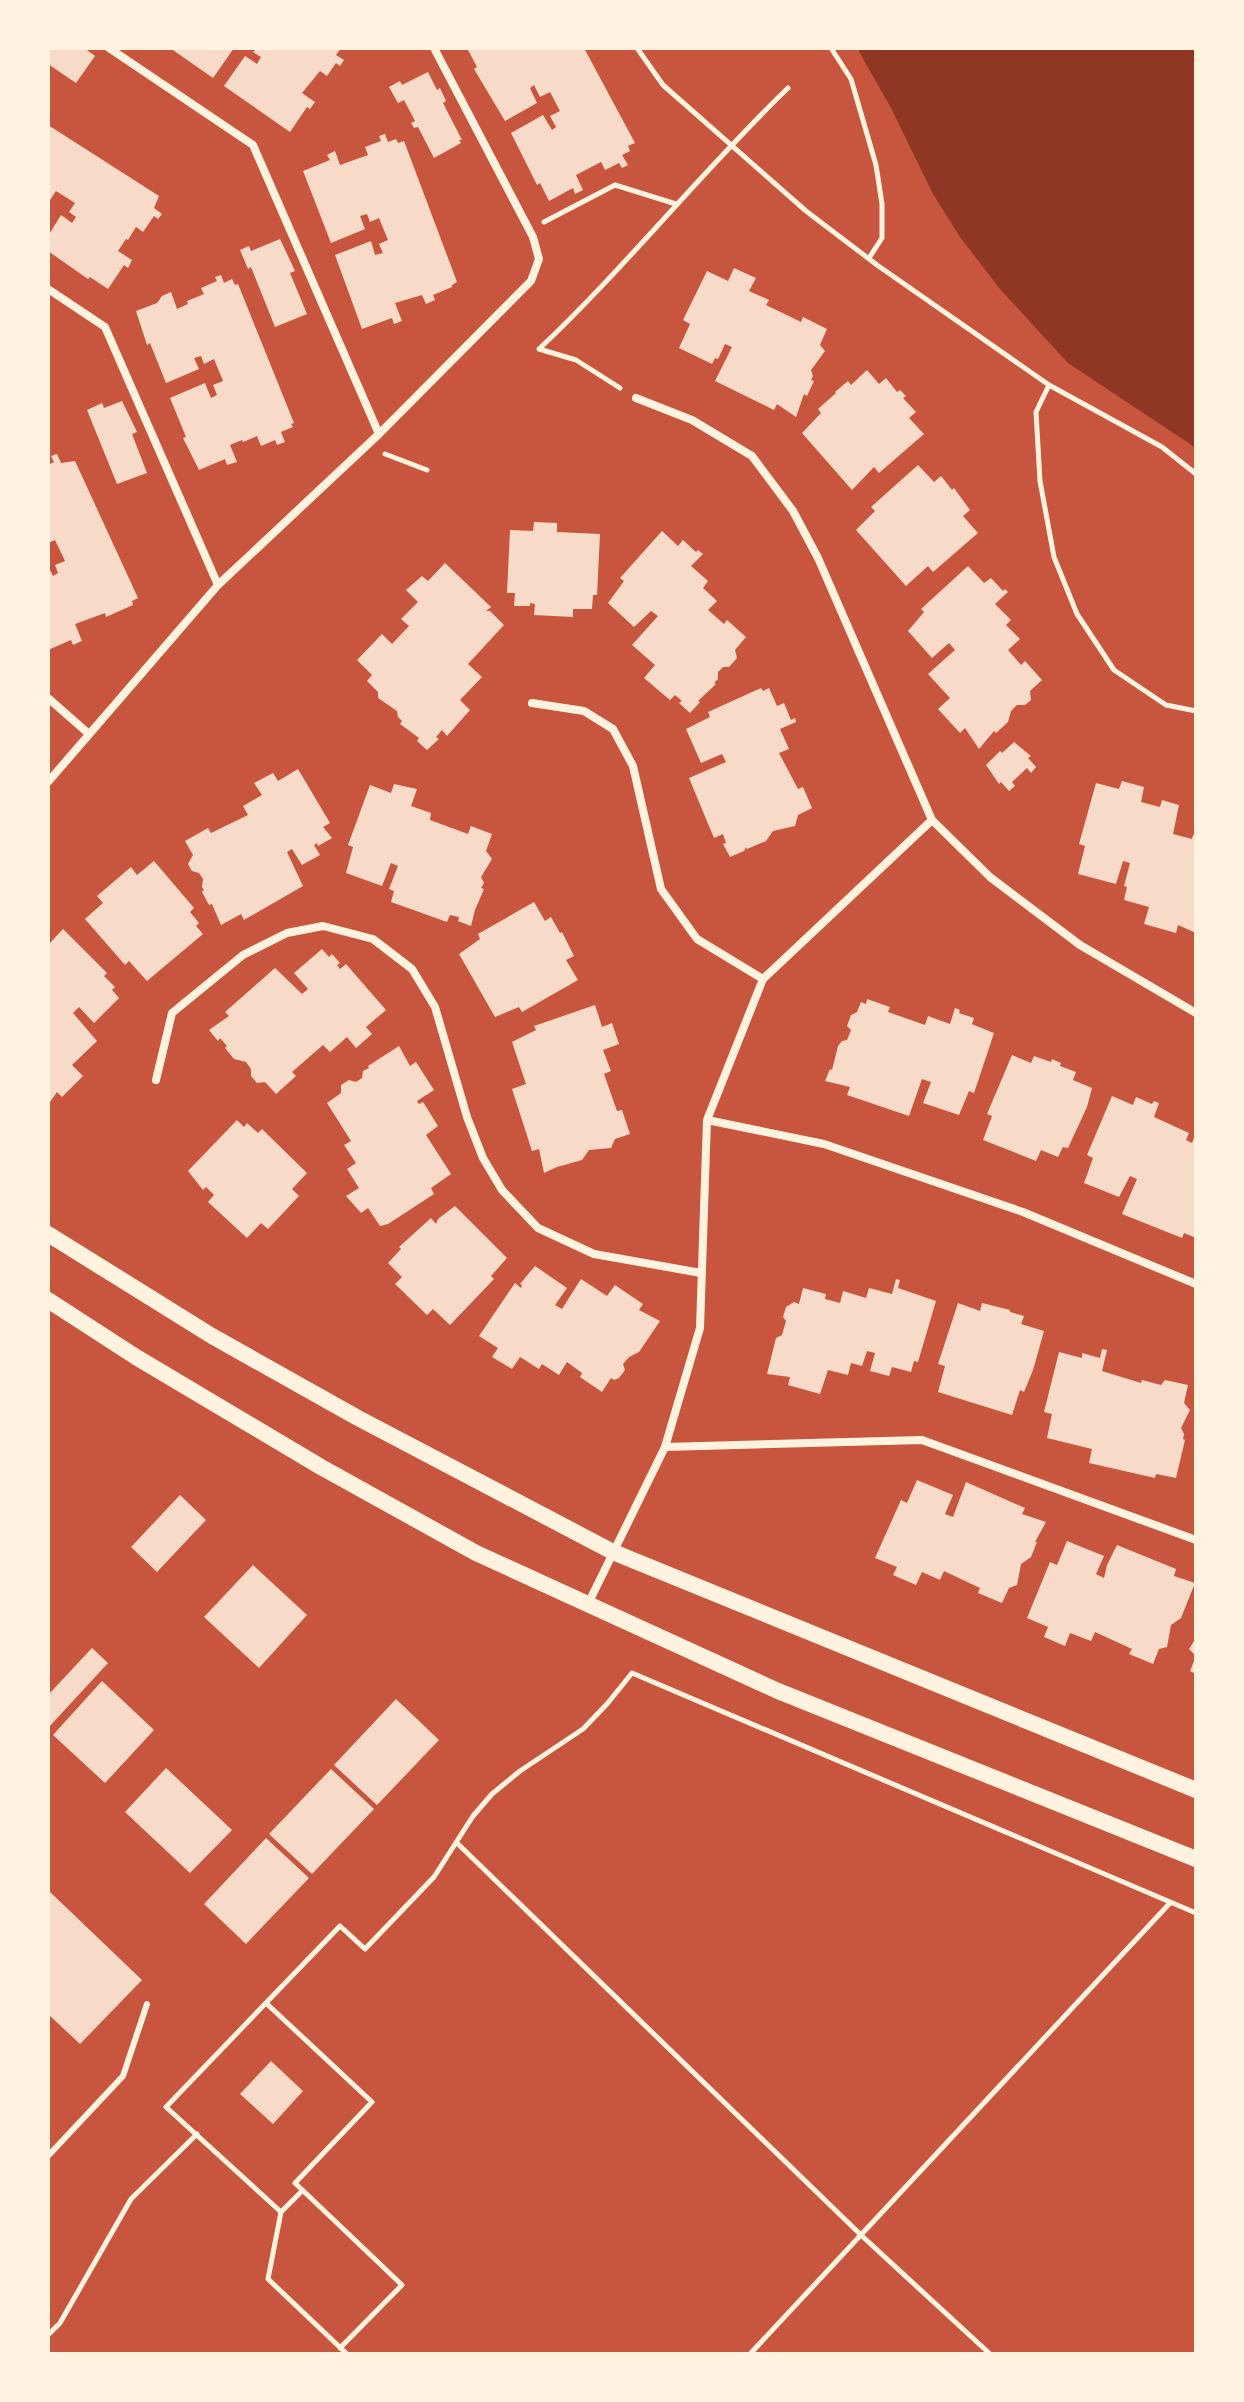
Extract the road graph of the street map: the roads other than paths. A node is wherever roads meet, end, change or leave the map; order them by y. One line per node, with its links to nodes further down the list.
1 (109, 48): 5 (street)
2 (434, 48): 5 (street)
3 (48, 289): 6 (street)
4 (636, 398): 11 (street)
5 (379, 434): 6 (street)
6 (218, 585): 9 (street)
7 (48, 698): 9 (street)
8 (532, 703): 12 (street)
9 (89, 734): 10 (street)
10 (48, 782)
11 (932, 820): 12 (street); 13 (street)
12 (763, 979): 15 (street)
13 (1196, 1013)
14 (156, 1080): 17 (street)
15 (707, 1120): 17 (street); 18 (street)
16 (48, 1234): 22 (main road)
17 (701, 1273): 20 (street)
18 (1196, 1284)
19 (48, 1300): 23 (main road)
20 (665, 1447): 21 (street); 22 (street)
21 (1196, 1540)
22 (613, 1552): 23 (street); 24 (main road)
23 (588, 1605): 25 (main road)
24 (1196, 1790)
25 (1196, 1859)
26 (147, 2004): 27 (lane)
27 (48, 2156)

